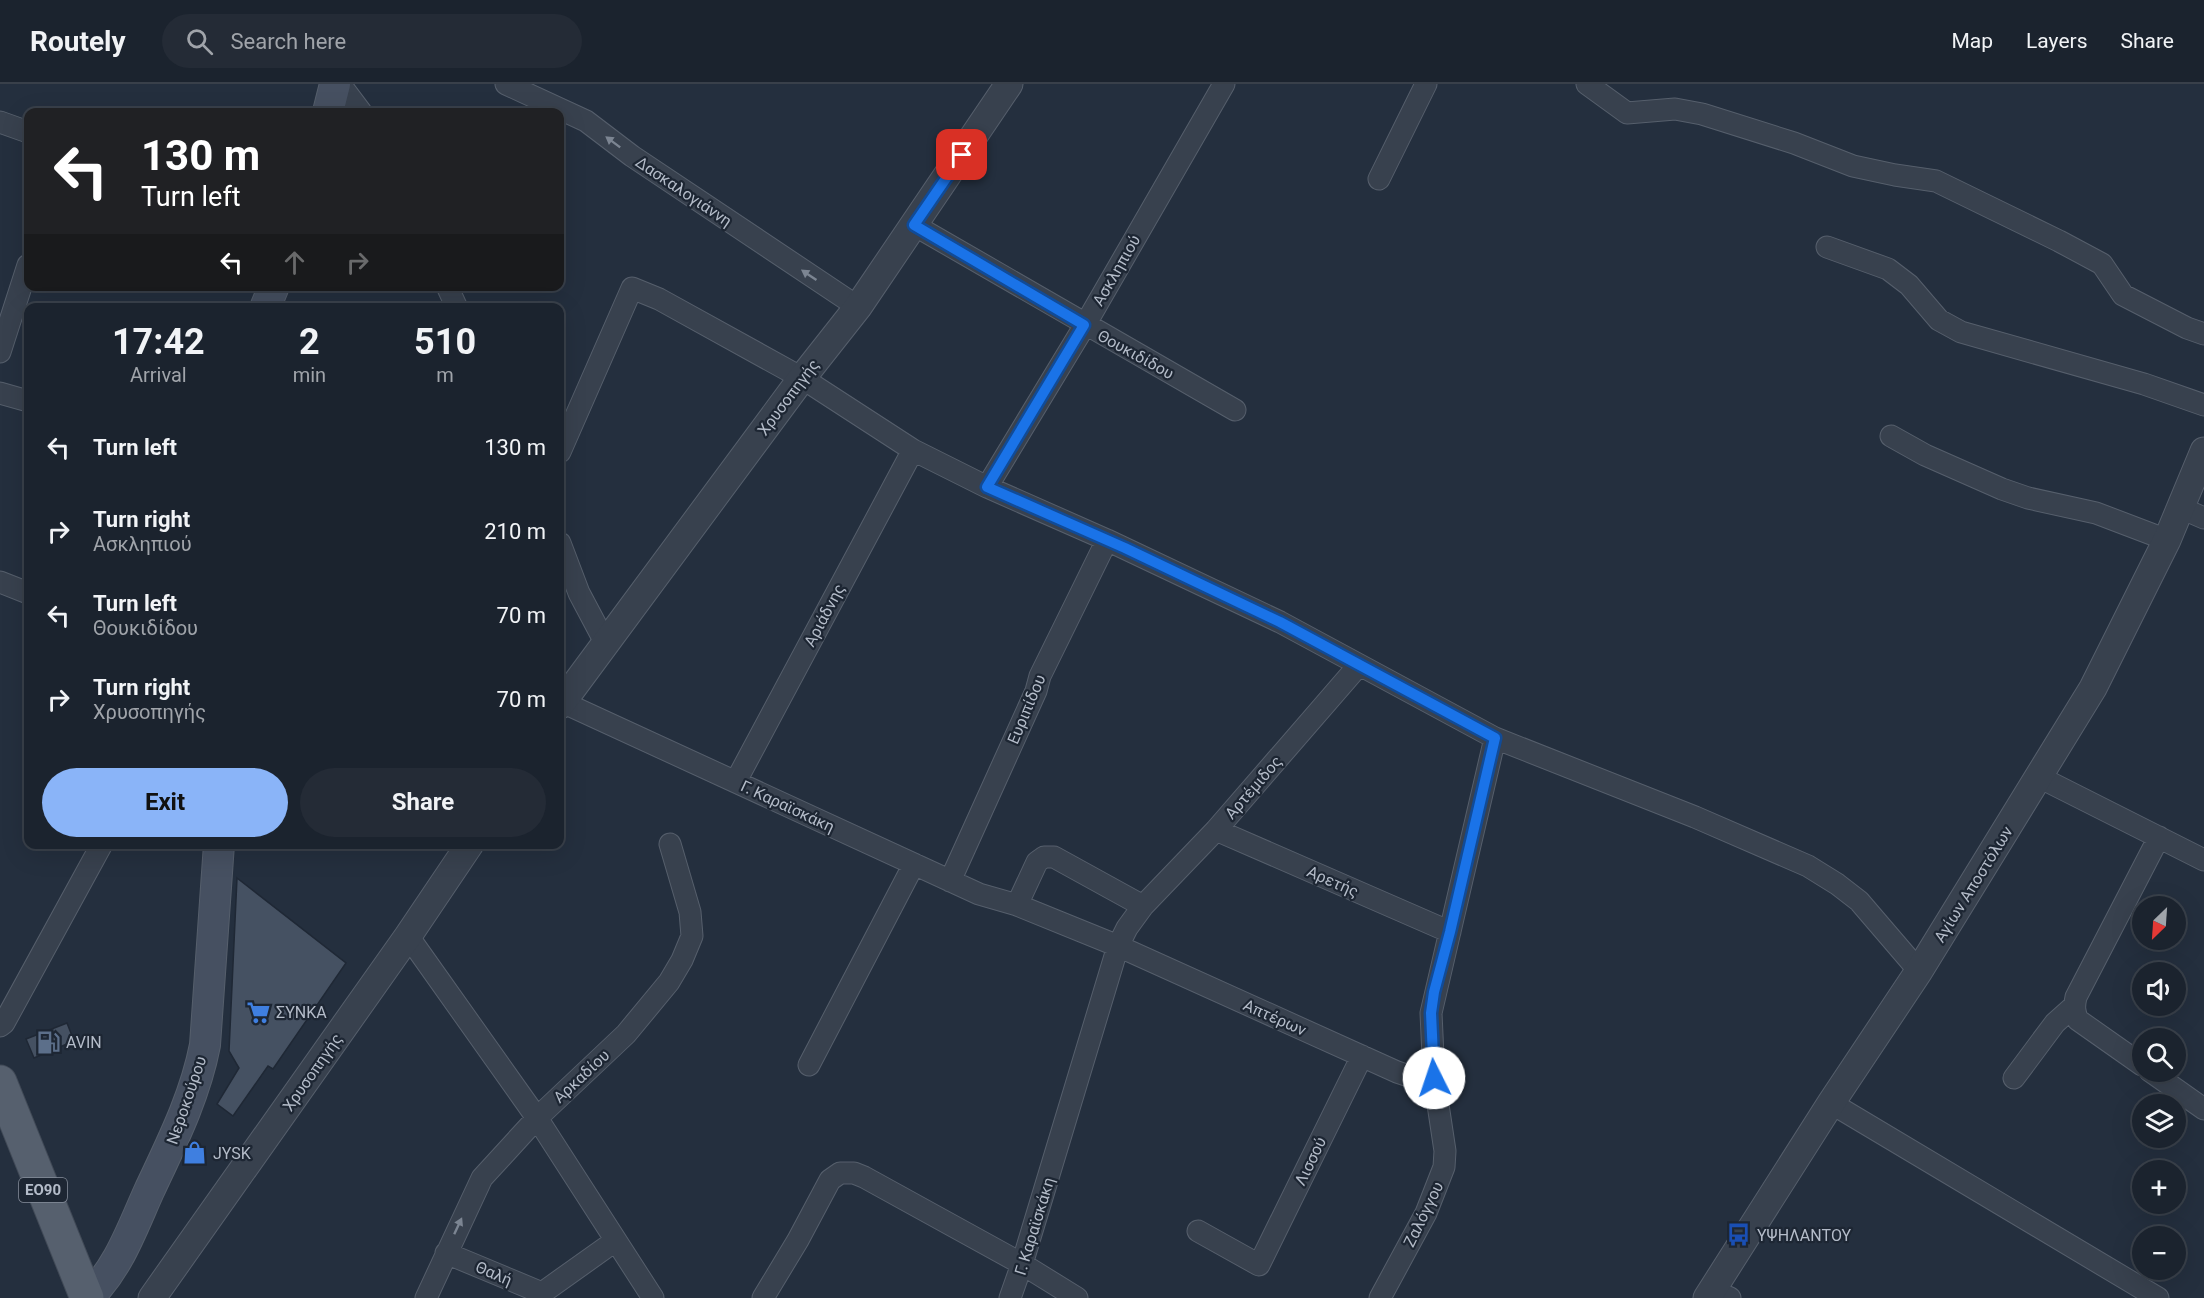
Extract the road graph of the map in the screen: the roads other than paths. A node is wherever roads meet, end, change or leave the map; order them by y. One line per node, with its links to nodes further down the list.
1 (337, 84): 7 (main road); 8 (street)
2 (506, 84): 9 (street, Δασκαλογιάννη, one-way to 2)
3 (1009, 84): 14 (street, Χρυσοπηγής)
4 (1224, 84): 18 (street, Ασκληπιού)
5 (1426, 84): 13 (street)
6 (1587, 84): 19 (street)
7 (329, 108)
8 (357, 108)
9 (558, 108)
10 (564, 111): 17 (street, Δασκαλογιάννη, one-way to 10)
11 (0, 122): 12 (street)
12 (24, 131)
13 (1379, 179)
14 (914, 225): 17 (street, Χρυσοπηγής); 18 (street, Θουκιδίδου)
15 (1827, 247): 24 (street)
16 (24, 277): 20 (street)
17 (858, 307): 21 (street, Χρυσοπηγής)
18 (1084, 325): 25 (street, Θουκιδίδου); 30 (street, Ασκληπιού)
19 (2204, 334)
20 (0, 352)
21 (802, 378): 27 (street); 28 (street); 37 (street, Χρυσοπηγής)
22 (0, 393): 23 (street)
23 (24, 400)
24 (2204, 405)
25 (1235, 410)
26 (1891, 436): 33 (street)
27 (564, 442)
28 (913, 450): 30 (street); 43 (street, Αριάδνης)
29 (2204, 451): 31 (street, Αγίων Αποστόλων)
30 (987, 487): 32 (street)
31 (2193, 513): 33 (street, Αγίων Αποστόλων)
32 (1107, 540): 38 (street); 52 (street, Ευριπίδου)
33 (2167, 540): 42 (street, Αγίων Αποστόλων)
34 (564, 554): 37 (street)
35 (0, 582): 36 (street)
36 (24, 591)
37 (606, 644): 39 (street, Χρυσοπηγής)
38 (1359, 665): 41 (street); 44 (street, Αρτέμιδος)
39 (564, 700)
40 (564, 705): 43 (street, Γ. Καραϊσκάκη)
41 (1495, 738): 55 (street, Ζαλόγγου); 58 (street)
42 (2039, 777): 45 (street); 58 (street, Αγίων Αποστόλων)
43 (736, 781): 51 (street, Γ. Καραϊσκάκη)
44 (1216, 830): 54 (street, Αρτέμιδος); 55 (street, Αρετής)
45 (2159, 837): 50 (street); 59 (street)
46 (670, 844): 70 (street, Αρκαδίου)
47 (99, 849): 60 (street)
48 (219, 849): 76 (main road, Νεροκούρου)
49 (467, 849): 56 (street, Χρυσοπηγής)
50 (2202, 852)
51 (914, 864): 52 (street, Γ. Καραϊσκάκη); 63 (street)
52 (950, 881): 53 (street, Γ. Καραϊσκάκη)
53 (1017, 905): 54 (street); 57 (street, Γ. Καραϊσκάκη)
54 (1143, 906): 57 (street, Γ. Καραϊσκάκη)
55 (1450, 932): 64 (street, Ζαλόγγου)
56 (408, 936): 70 (street); 77 (street, Χρυσοπηγής)
57 (1118, 946): 61 (street, Απτέρων); 74 (street, Γ. Καραϊσκάκη)
58 (1919, 971): 68 (street, Αγίων Αποστόλων)
59 (2074, 1006): 62 (street); 65 (street)
60 (0, 1026)
61 (1362, 1056): 64 (street, Απτέρων); 71 (street, Λισσού)
62 (2132, 1058)
63 (809, 1065)
64 (1434, 1078): 83 (street, Ζαλόγγου)
65 (2014, 1078)
66 (0, 1082): 76 (main road, ΕΟ90)
67 (2166, 1082): 69 (street)
68 (1832, 1103): 75 (street, Αγίων Αποστόλων); 84 (street)
69 (2204, 1109)
70 (537, 1118): 72 (street); 73 (street, Αρκαδίου, one-way to 70)
71 (1198, 1231)
72 (615, 1241): 73 (street, Θαλή); 79 (street)
73 (446, 1253): 78 (street, Αρκαδίου)
74 (1022, 1264): 80 (street); 81 (street, Γ. Καραϊσκάκη); 82 (street)
75 (1717, 1295)
76 (87, 1298)
77 (152, 1298)
78 (426, 1298)
79 (652, 1298)
80 (763, 1298)
81 (1010, 1298)
82 (1077, 1298)
83 (1380, 1298)
84 (2158, 1298)

